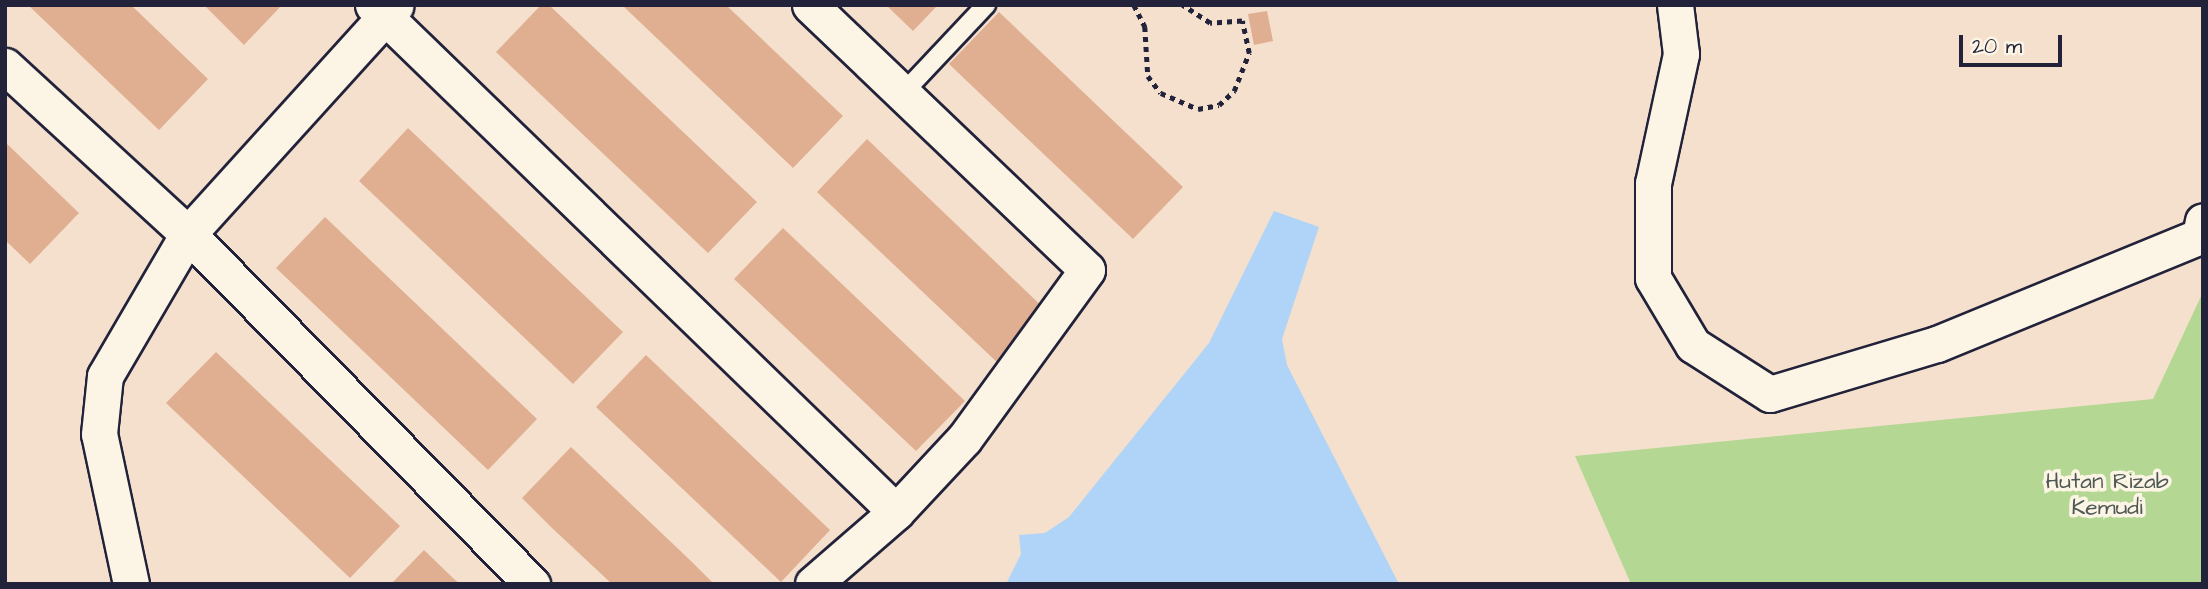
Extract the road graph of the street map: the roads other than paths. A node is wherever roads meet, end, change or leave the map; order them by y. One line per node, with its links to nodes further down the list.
1 (810, 5): 6 (street)
2 (986, 5): 6 (lane)
3 (1675, 5): 7 (street)
4 (385, 9): 8 (street); 9 (street)
5 (5, 66): 8 (street)
6 (904, 92): 9 (street)
7 (2203, 221)
8 (188, 234): 10 (street); 11 (street)
9 (896, 512): 12 (street)
10 (131, 584)
11 (532, 584)
12 (813, 584)

